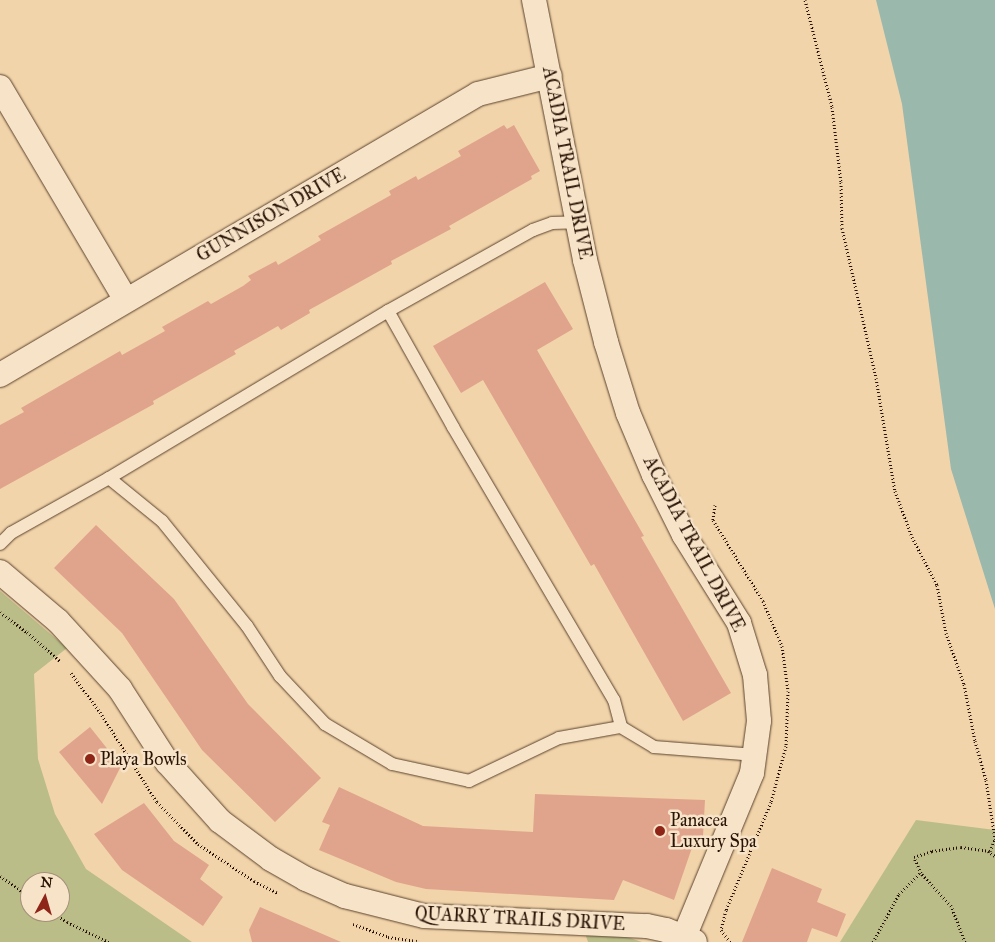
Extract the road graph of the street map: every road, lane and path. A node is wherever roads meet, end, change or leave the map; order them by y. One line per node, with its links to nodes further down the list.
1 (534, 0): 3 (street, ACADIA TRAIL DRIVE)
2 (805, 0): 14 (path)
3 (550, 76): 5 (street, ACADIA TRAIL DRIVE); 6 (street, GUNNISON DRIVE)
4 (0, 88): 6 (street)
5 (576, 222): 7 (lane); 13 (street, ACADIA TRAIL DRIVE)
6 (126, 300): 8 (street, GUNNISON DRIVE)
7 (388, 311): 9 (lane); 12 (lane)
8 (0, 375)
9 (109, 478): 10 (lane); 12 (lane)
10 (0, 544)
11 (0, 572): 21 (street, QUARRY TRAILS DRIVE)
12 (621, 728): 13 (lane)
13 (756, 755): 21 (street, ACADIA TRAIL DRIVE)
14 (995, 839): 15 (path)
15 (990, 851): 16 (path); 17 (path)
16 (995, 856)
17 (921, 873): 23 (path); 24 (path)
18 (0, 876): 19 (path)
19 (20, 890)
20 (67, 922): 22 (path)
21 (689, 940)
22 (109, 942)
23 (873, 942)
24 (965, 942)

